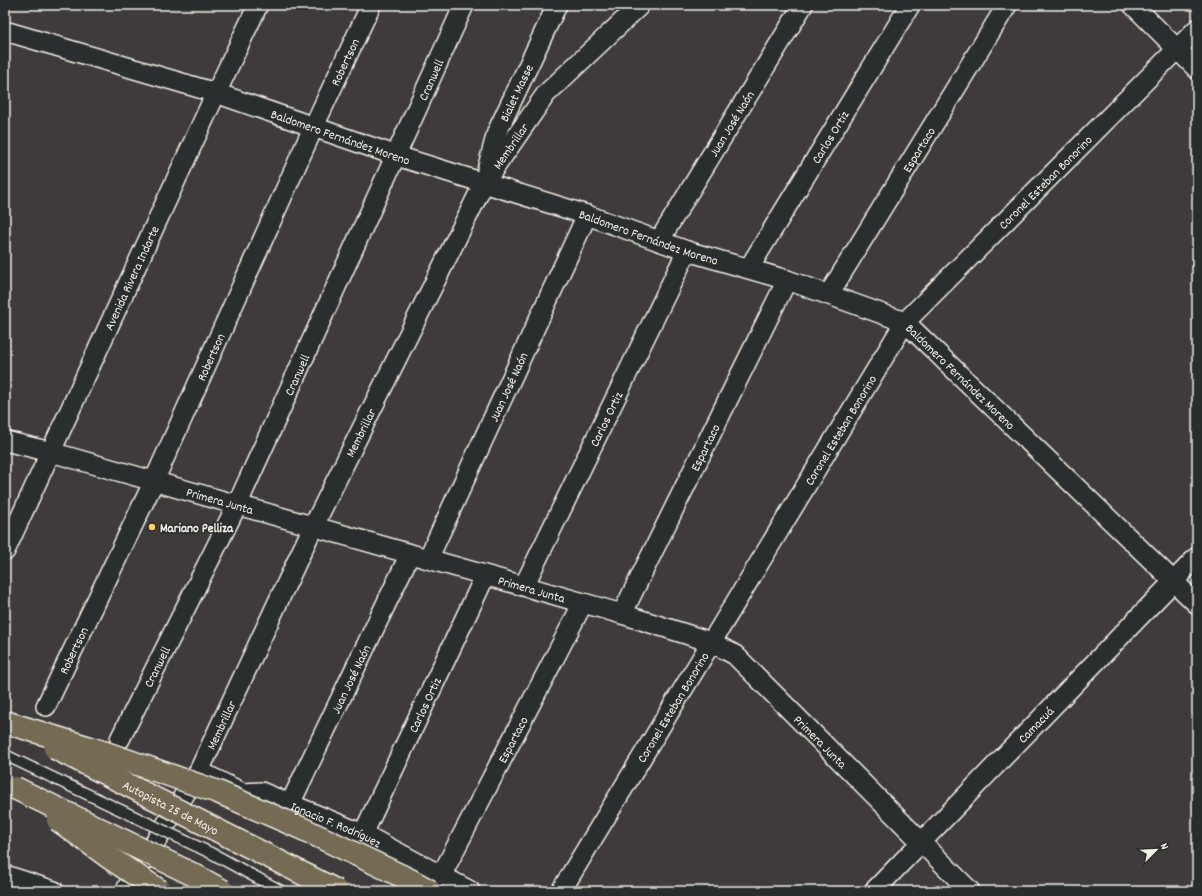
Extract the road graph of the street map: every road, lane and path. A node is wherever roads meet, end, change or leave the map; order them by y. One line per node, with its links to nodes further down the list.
1 (258, 5): 14 (street, Avenida Rivera Indarte)
2 (371, 5): 15 (street, Robertson)
3 (464, 5): 16 (street, Cranwell)
4 (557, 5): 17 (street, Bialet Masse)
5 (640, 5): 17 (street, Membrillar)
6 (803, 5): 19 (street, Juan José Naón)
7 (910, 5): 21 (street, Carlos Ortiz)
8 (1007, 5): 23 (street, Espartaco)
9 (1133, 5): 12 (street)
10 (1197, 29): 12 (street, Coronel Esteban Bonorino)
11 (5, 32): 14 (street, Baldomero Fernández Moreno)
12 (1177, 50): 13 (street); 24 (street, Coronel Esteban Bonorino)
13 (1197, 69)
14 (216, 93): 15 (street, Baldomero Fernández Moreno); 26 (street, Avenida Rivera Indarte)
15 (314, 126): 16 (street, Baldomero Fernández Moreno); 27 (street, Robertson)
16 (396, 156): 17 (street, Baldomero Fernández Moreno); 28 (street, Cranwell)
17 (484, 183): 18 (street, Baldomero Fernández Moreno); 29 (street, Membrillar)
18 (587, 215): 19 (street, Baldomero Fernández Moreno); 33 (street, Juan José Naón)
19 (659, 241): 20 (street, Baldomero Fernández Moreno)
20 (687, 251): 21 (street, Baldomero Fernández Moreno); 36 (street, Carlos Ortiz)
21 (749, 268): 22 (street, Baldomero Fernández Moreno)
22 (787, 280): 23 (street, Baldomero Fernández Moreno); 39 (street, Espartaco)
23 (829, 294): 24 (street, Baldomero Fernández Moreno)
24 (905, 322): 35 (street, Baldomero Fernández Moreno); 40 (street, Coronel Esteban Bonorino)
25 (5, 441): 26 (street, Primera Junta)
26 (51, 452): 27 (street, Primera Junta); 30 (street, Avenida Rivera Indarte)
27 (154, 482): 28 (street, Primera Junta); 41 (street, Robertson)
28 (237, 505): 29 (street, Primera Junta); 43 (street, Cranwell)
29 (313, 527): 31 (street, Primera Junta); 45 (street, Membrillar)
30 (5, 551)
31 (410, 554): 33 (street, Primera Junta); 46 (street, Juan José Naón)
32 (1197, 557): 35 (street, Camacuá)
33 (428, 559): 34 (street, Primera Junta)
34 (485, 576): 36 (street, Primera Junta); 47 (street, Carlos Ortiz)
35 (1173, 581): 38 (street, Baldomero Fernández Moreno); 48 (street, Camacuá)
36 (524, 586): 37 (street, Primera Junta)
37 (583, 603): 39 (street, Primera Junta); 50 (street, Espartaco)
38 (1197, 604)
39 (622, 614): 40 (street, Primera Junta)
40 (711, 642): 48 (street, Primera Junta); 58 (street, Coronel Esteban Bonorino)
41 (46, 706)
42 (5, 722): 50 (highway, bridge); 56 (highway, Autopista 25 de Mayo, bridge)
43 (120, 739)
44 (5, 755): 55 (lane, bridge)
45 (199, 771): 46 (street, Ignacio F. Rodríguez); 52 (street, Membrillar)
46 (290, 804): 47 (street, Ignacio F. Rodríguez)
47 (363, 834): 50 (street, Ignacio F. Rodríguez)
48 (922, 842): 59 (street, Camacuá); 60 (street, Primera Junta)
49 (9, 882): 51 (street)
50 (436, 884): 57 (street, Ignacio F. Rodríguez)
51 (54, 891)
52 (125, 891)
53 (160, 891): 54 (highway, bridge)
54 (223, 891)
55 (280, 891)
56 (337, 891)
57 (470, 891)
58 (561, 891)
59 (874, 891)
60 (970, 891)

